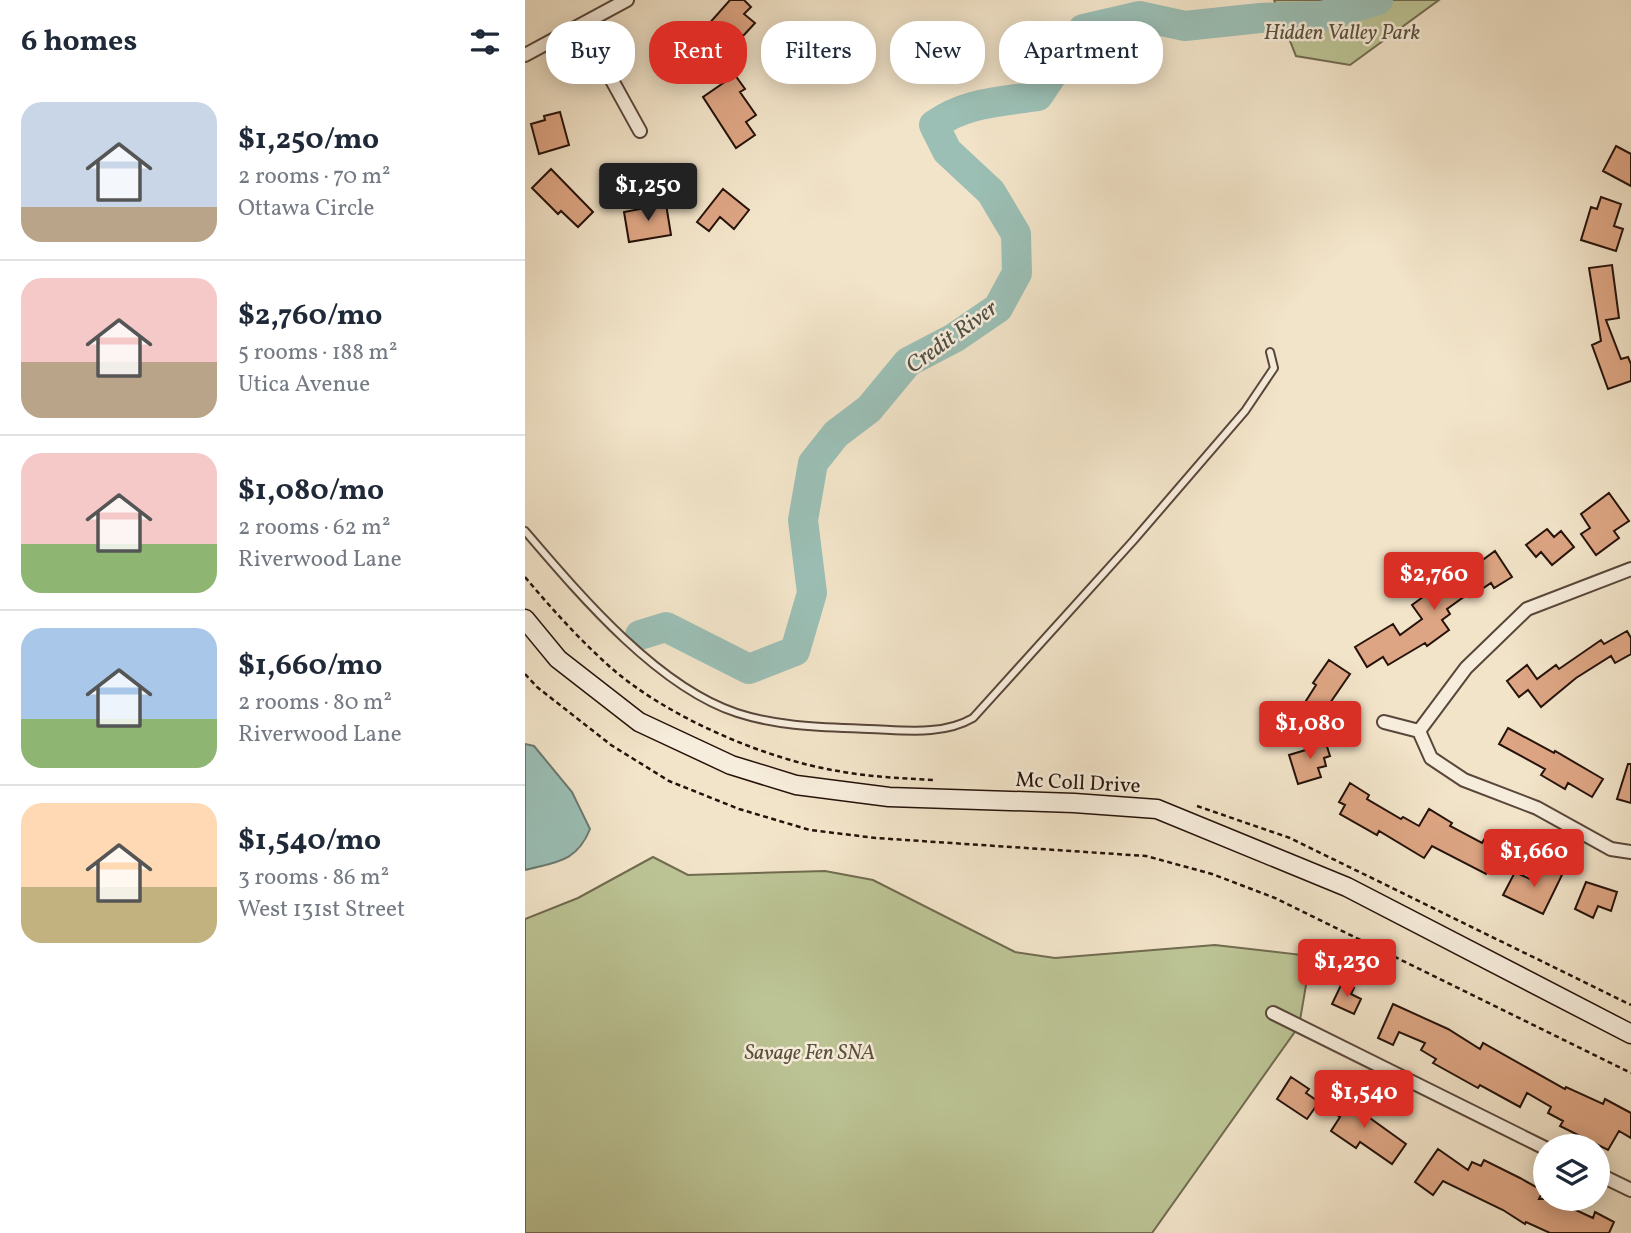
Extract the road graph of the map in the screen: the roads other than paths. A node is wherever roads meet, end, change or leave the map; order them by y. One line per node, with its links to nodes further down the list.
1 (627, 0): 2 (street)
2 (591, 21)
3 (546, 44): 4 (street)
4 (525, 55)
5 (614, 84): 6 (street)
6 (640, 131)
7 (1271, 352): 8 (lane)
8 (525, 531)
9 (1631, 569): 12 (street)
10 (525, 619): 15 (main road, Mc Coll Drive)
11 (1384, 722): 12 (street)
12 (1419, 731): 13 (street)
13 (1631, 852)
14 (1273, 1013): 16 (street)
15 (1631, 1034)
16 (1533, 1142)
17 (1610, 1180): 18 (street)
18 (1631, 1190)

